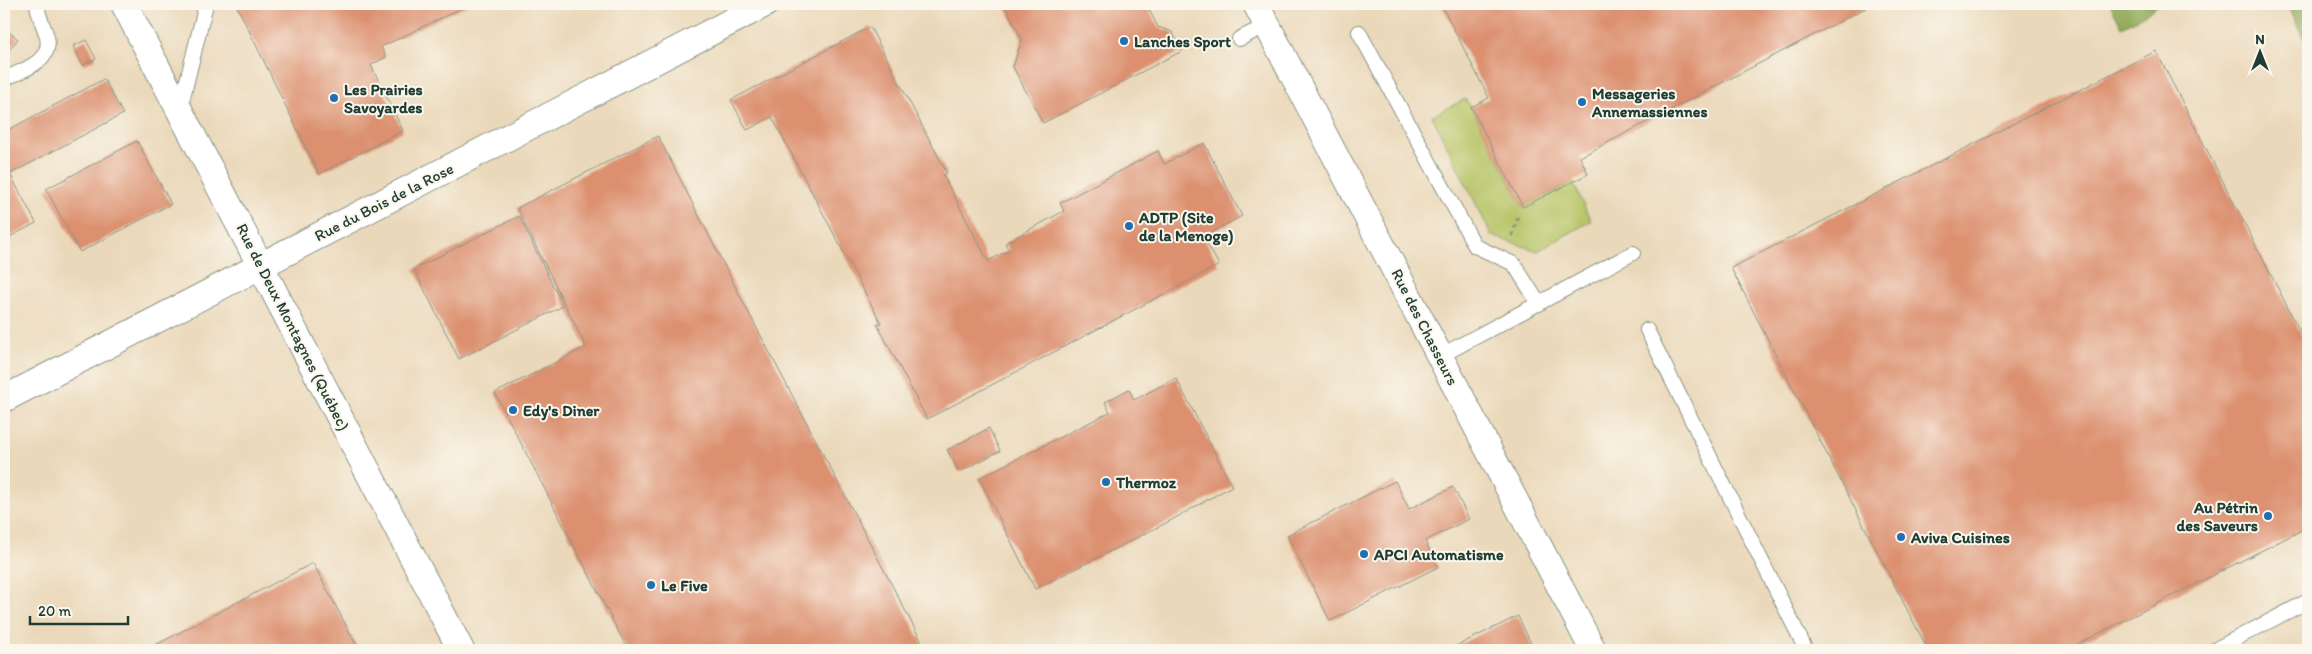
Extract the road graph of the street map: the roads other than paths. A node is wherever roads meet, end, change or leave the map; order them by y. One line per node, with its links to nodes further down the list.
1 (37, 4): 8 (lane)
2 (124, 4): 9 (street, Rue de Deux Montagnes (Québec))
3 (206, 4): 9 (lane)
4 (765, 4): 11 (street, Rue du Bois de la Rose)
5 (1262, 14): 7 (lane); 14 (street, Rue des Chasseurs)
6 (1359, 32): 12 (lane)
7 (1239, 39)
8 (4, 79)
9 (180, 110): 11 (street, Rue de Deux Montagnes (Québec))
10 (1633, 254): 12 (lane)
11 (261, 266): 15 (street, Rue du Bois de la Rose); 17 (street, Rue de Deux Montagnes (Québec))
12 (1539, 304): 14 (lane)
13 (1647, 330): 19 (lane)
14 (1440, 356): 18 (street, Rue des Chasseurs)
15 (4, 400)
16 (2308, 601): 20 (lane)
17 (461, 650)
18 (1593, 650)
19 (1806, 650)
20 (2214, 650)

